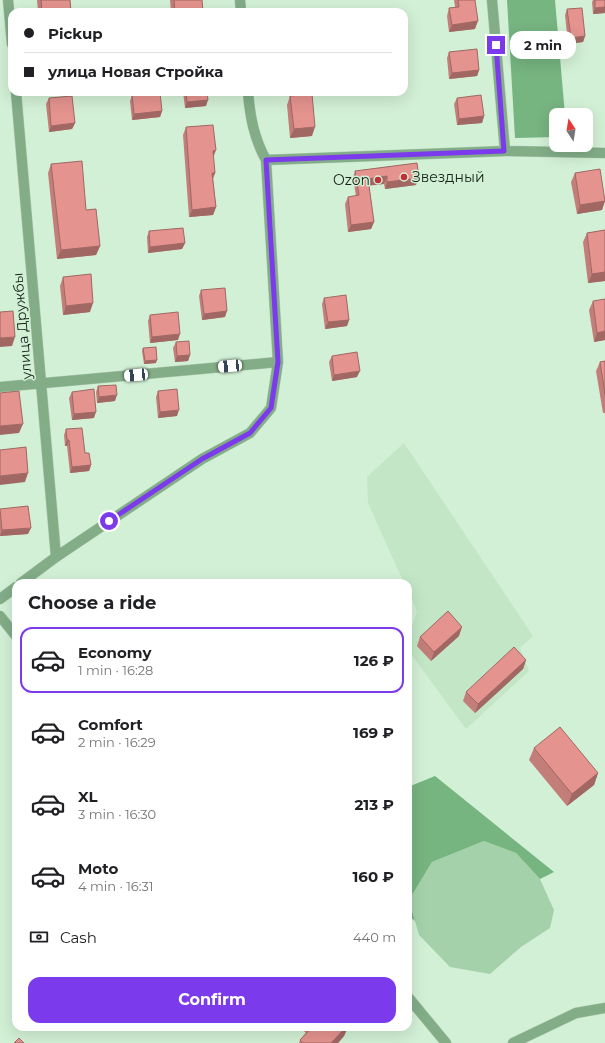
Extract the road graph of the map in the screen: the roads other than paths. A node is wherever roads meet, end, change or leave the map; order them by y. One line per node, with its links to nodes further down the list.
1 (492, 0): 4 (street)
2 (16, 96): 8 (street, улица Дружбы)
3 (248, 96): 6 (street)
4 (504, 151): 5 (street); 6 (street)
5 (605, 154)
6 (266, 160): 7 (street)
7 (278, 362): 8 (street); 10 (street)
8 (41, 383): 9 (street); 10 (street, улица Дружбы)
9 (0, 387)
10 (56, 557): 11 (street)
11 (26, 579)
12 (12, 590): 13 (street)
13 (0, 599)
14 (0, 616): 15 (street)
15 (12, 631)
16 (412, 1002): 18 (street)
17 (605, 1008): 19 (street)
18 (446, 1043)
19 (513, 1043)

